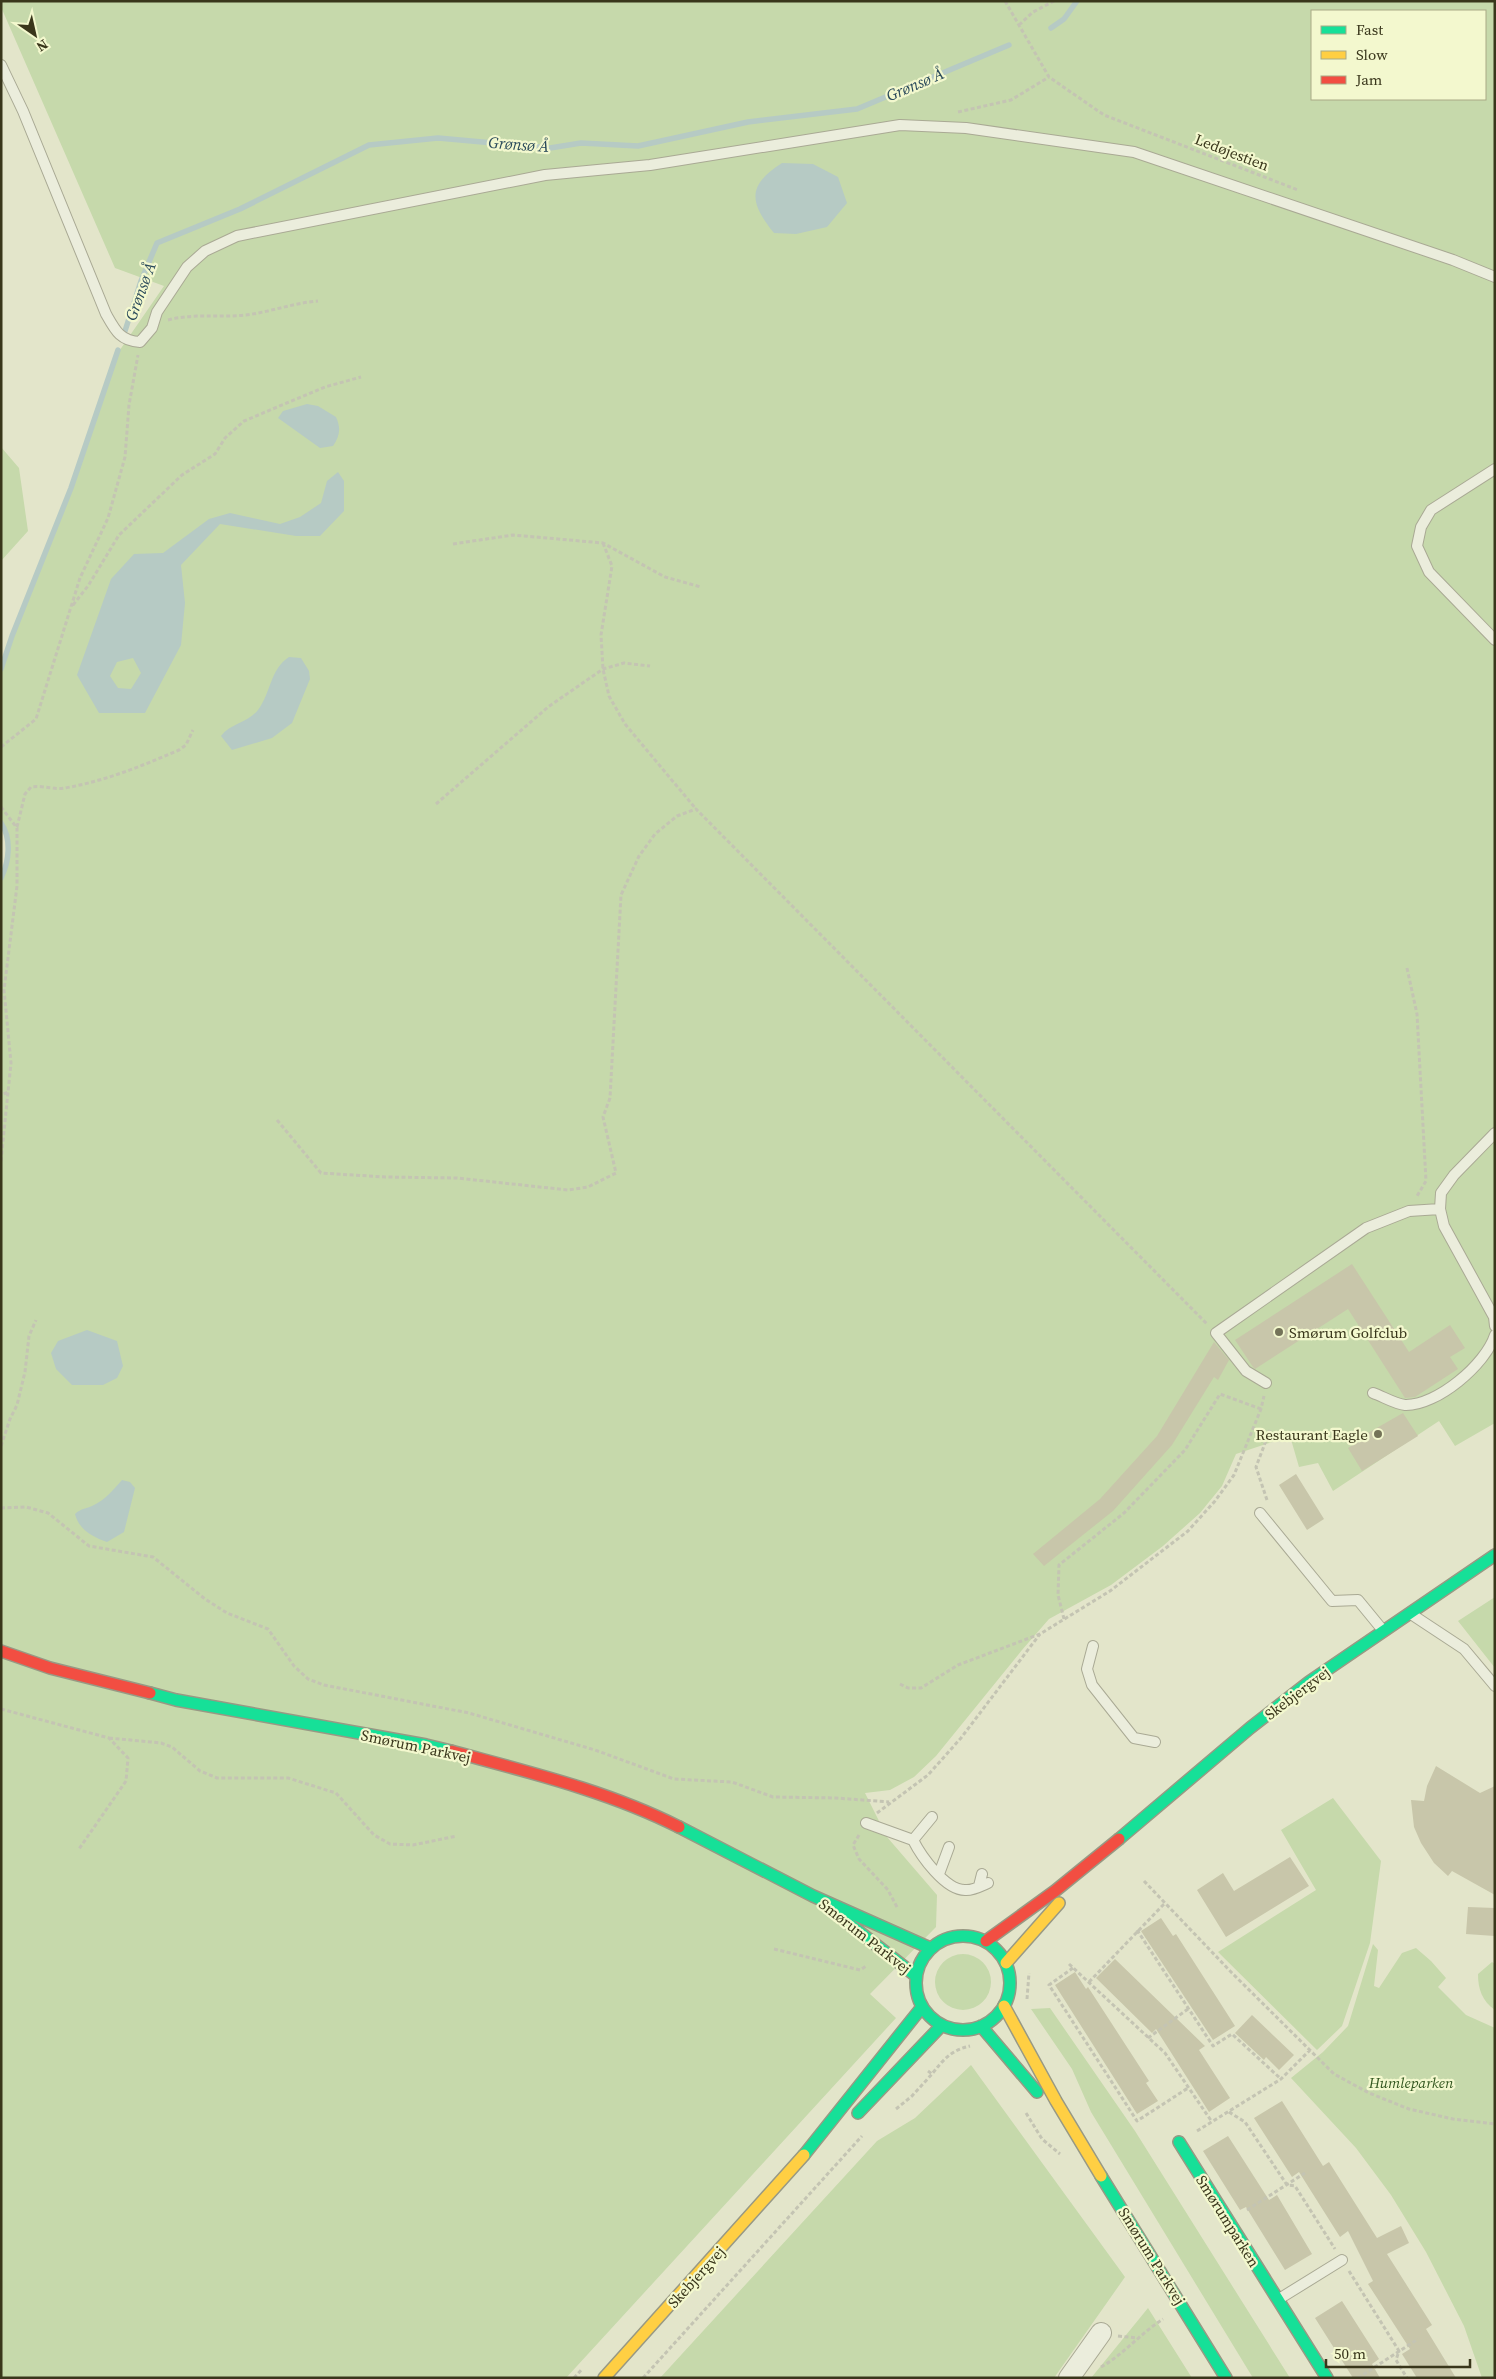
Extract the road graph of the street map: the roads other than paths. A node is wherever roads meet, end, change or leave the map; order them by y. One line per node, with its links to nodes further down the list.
1 (1, 65): 2 (lane)
2 (1495, 277)
3 (1495, 469): 4 (lane)
4 (1495, 640)
5 (1495, 1133): 6 (lane)
6 (1440, 1209): 7 (lane); 9 (lane)
7 (1495, 1326)
8 (1495, 1335): 10 (lane)
9 (1266, 1383)
10 (1373, 1393)
11 (1260, 1514): 14 (lane)
12 (1495, 1555): 13 (street, Skebjergvej)
13 (1408, 1612): 14 (street, Skebjergvej); 17 (lane)
14 (1382, 1630): 22 (street, Skebjergvej)
15 (1093, 1646): 18 (lane)
16 (1, 1651): 26 (street, Smørum Parkvej)
17 (1495, 1686)
18 (1155, 1742)
19 (932, 1817): 21 (lane)
20 (866, 1823): 21 (lane)
21 (912, 1840): 24 (lane)
22 (1110, 1846): 27 (street, Skebjergvej); 29 (street, Skebjergvej)
23 (949, 1847): 24 (lane)
24 (939, 1874): 25 (lane)
25 (983, 1881)
26 (813, 1896): 28 (street, Smørum Parkvej); 30 (street, Smørum Parkvej)
27 (986, 1941): 28 (street); 29 (street)
28 (930, 1948): 30 (street)
29 (1006, 1963): 31 (street)
30 (916, 1976): 32 (street)
31 (1004, 2006): 34 (street); 36 (street, Smørum Parkvej)
32 (922, 2007): 33 (street); 39 (street, Skebjergvej)
33 (942, 2025): 34 (street); 35 (street)
34 (980, 2026): 36 (street, Smørum Parkvej)
35 (848, 2124)
36 (1076, 2136): 45 (street, Smørum Parkvej)
37 (834, 2138): 39 (street, Skebjergvej)
38 (1179, 2142): 41 (street, Smørumparken)
39 (788, 2175): 44 (street, Skebjergvej)
40 (1342, 2260): 41 (lane)
41 (1278, 2300): 46 (street, Smørumparken)
42 (1101, 2333): 43 (street)
43 (1072, 2373)
44 (604, 2378)
45 (1226, 2378)
46 (1327, 2378)

